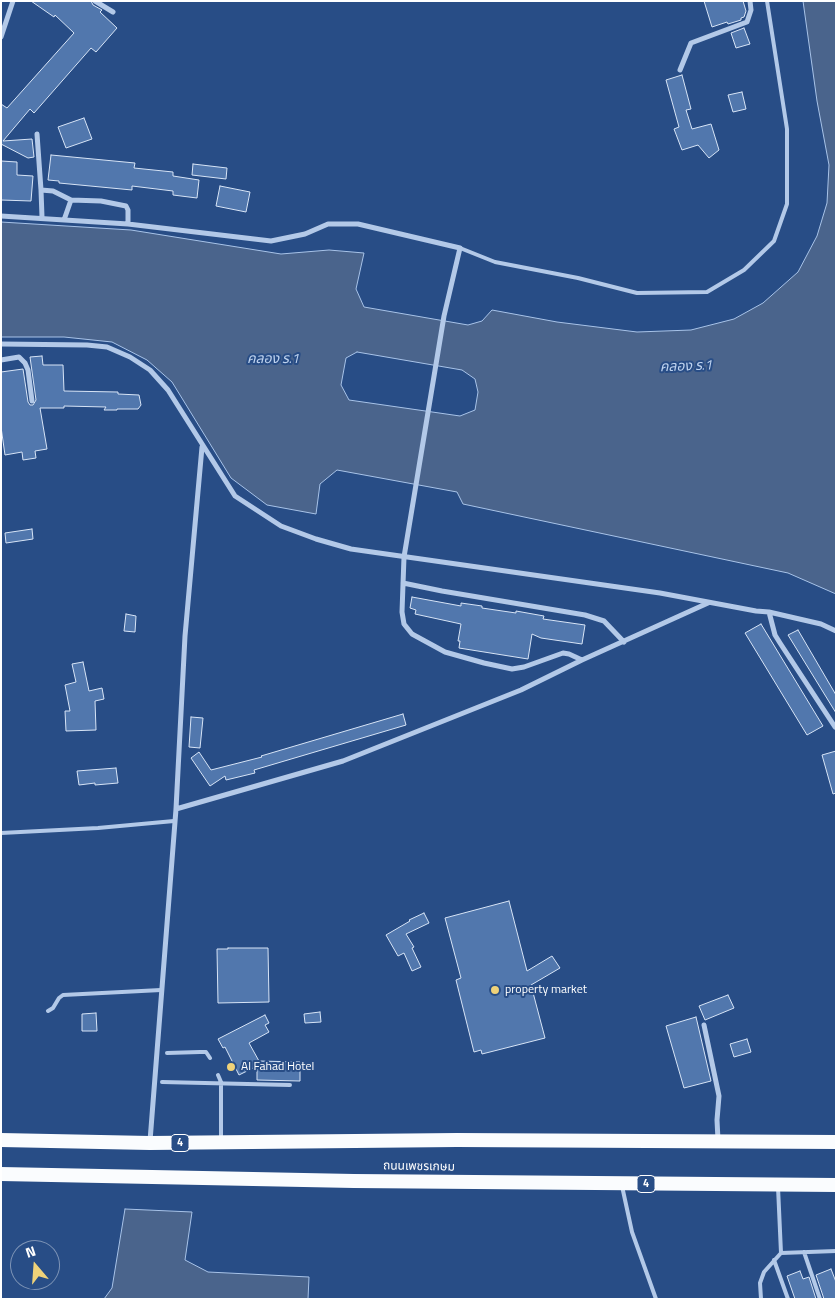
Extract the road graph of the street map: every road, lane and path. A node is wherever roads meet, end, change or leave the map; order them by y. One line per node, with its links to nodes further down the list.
1 (13, 1): 6 (street)
2 (95, 1): 5 (street)
3 (750, 1): 7 (street)
4 (767, 1): 15 (lane)
5 (112, 12)
6 (1, 37)
7 (680, 70)
8 (37, 134): 9 (street)
9 (41, 190): 10 (street); 12 (street)
10 (71, 200): 13 (street); 14 (street)
11 (1, 216): 12 (street)
12 (42, 218): 13 (street)
13 (64, 220): 14 (street)
14 (128, 224): 15 (street)
15 (460, 248): 20 (street)
16 (1, 344): 19 (street)
17 (1, 360): 18 (street)
18 (32, 401)
19 (202, 446): 20 (street); 28 (street)
20 (404, 557): 21 (street); 22 (street)
21 (403, 583): 25 (street); 26 (street)
22 (708, 603): 23 (street); 25 (street)
23 (769, 612): 24 (street); 27 (street)
24 (836, 631)
25 (624, 642): 26 (street)
26 (582, 660): 28 (street)
27 (834, 727)
28 (176, 809): 29 (street)
29 (174, 821): 30 (lane); 31 (street)
30 (1, 832)
31 (161, 990): 32 (lane); 44 (street)
32 (48, 1011)
33 (704, 1024): 42 (street)
34 (167, 1053): 35 (lane)
35 (210, 1058)
36 (218, 1075): 38 (lane)
37 (162, 1082): 38 (lane)
38 (221, 1082): 39 (lane); 41 (lane)
39 (290, 1084)
40 (1, 1140): 44 (highway, ถนนเพชรเกษม / 4)
41 (221, 1142): 42 (highway, ถนนเพชรเกษม / 4); 44 (highway, ถนนเพชรเกษม / 4)
42 (718, 1142): 43 (highway, ถนนเพชรเกษม / 4)
43 (836, 1142)
44 (150, 1143)
45 (1, 1174): 46 (highway, ถนนเพชรเกษม / 4)
46 (622, 1184): 47 (highway, ถนนเพชรเกษม / 4); 53 (lane)
47 (778, 1185): 48 (highway, ถนนเพชรเกษม / 4); 51 (lane)
48 (836, 1185)
49 (836, 1251): 50 (lane)
50 (804, 1252): 51 (lane); 56 (lane)
51 (781, 1253): 52 (lane)
52 (774, 1260): 54 (lane); 55 (lane)
53 (656, 1299)
54 (762, 1299)
55 (788, 1299)
56 (820, 1299)

